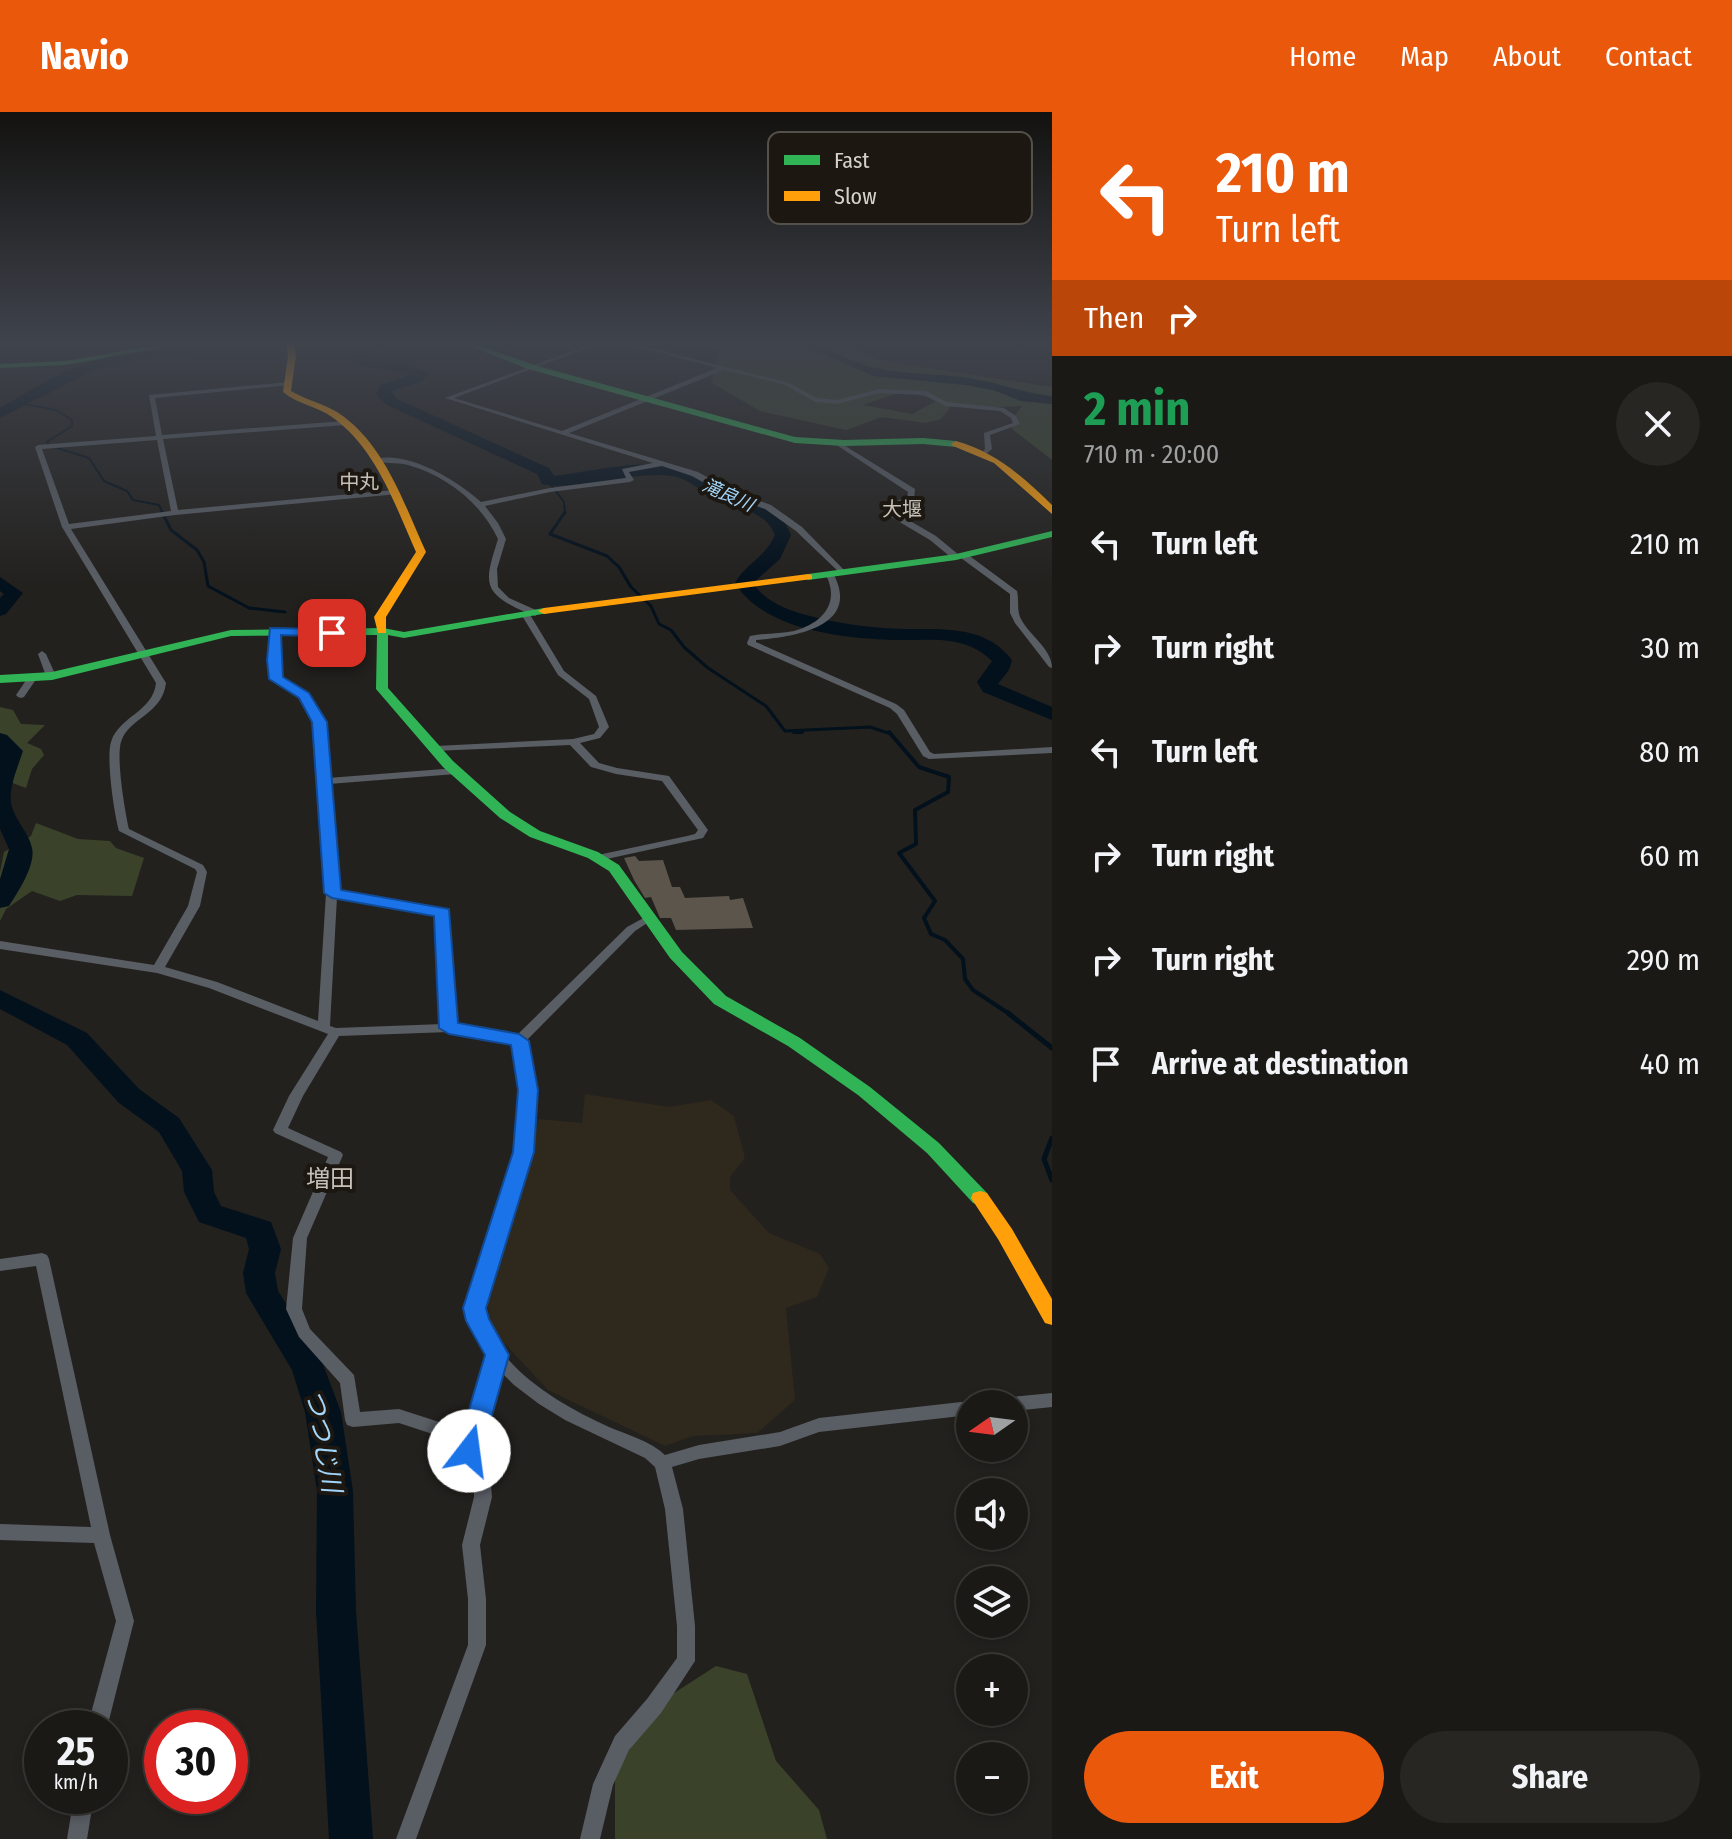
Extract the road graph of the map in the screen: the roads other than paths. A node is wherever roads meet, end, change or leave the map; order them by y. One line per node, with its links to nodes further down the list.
1 (158, 423): 8 (street)
2 (345, 423): 8 (street); 11 (street)
3 (529, 423): 7 (street)
4 (588, 423): 7 (street)
5 (731, 423): 9 (street)
6 (1016, 423): 10 (street)
7 (563, 433): 12 (street)
8 (161, 436): 16 (street); 17 (street)
9 (840, 445): 10 (street); 19 (street)
10 (985, 453): 15 (street)
11 (375, 460): 13 (street); 14 (street)
12 (664, 463): 14 (street); 20 (street)
13 (395, 492): 16 (street); 23 (street)
14 (483, 504): 21 (street)
15 (1052, 511)
16 (175, 513): 17 (street)
17 (66, 527): 25 (street)
18 (1052, 534): 19 (street)
19 (960, 557): 20 (street); 26 (street)
20 (836, 574): 21 (street); 33 (street)
21 (530, 614): 23 (street); 31 (street)
22 (275, 631): 23 (street); 25 (street); 35 (street)
23 (383, 631): 32 (street)
24 (42, 654): 27 (street)
25 (142, 655): 27 (street); 40 (street)
26 (1052, 665)
27 (51, 676): 28 (street)
28 (32, 678): 29 (street); 30 (street)
29 (0, 679)
30 (21, 695)
31 (573, 742): 32 (street); 36 (street)
32 (436, 749): 34 (street)
33 (1052, 750)
34 (456, 771): 35 (street); 36 (street)
35 (324, 781): 37 (street)
36 (602, 857): 38 (street)
37 (332, 893): 41 (street); 42 (street)
38 (649, 918): 43 (street); 45 (street)
39 (0, 945): 40 (street)
40 (158, 969): 42 (street)
41 (449, 1028): 42 (street); 43 (street)
42 (329, 1030): 50 (street)
43 (519, 1041): 46 (street)
44 (0, 1265): 53 (street)
45 (1052, 1317)
46 (497, 1355): 50 (street); 51 (street)
47 (1052, 1400): 48 (street)
48 (1028, 1402)
49 (956, 1410): 51 (street)
50 (472, 1440): 57 (street)
51 (662, 1463): 58 (street)
52 (0, 1532): 53 (street)
53 (101, 1535): 54 (street)
54 (102, 1710)
55 (81, 1814): 56 (street)
56 (77, 1839)
57 (406, 1839)
58 (590, 1839)

